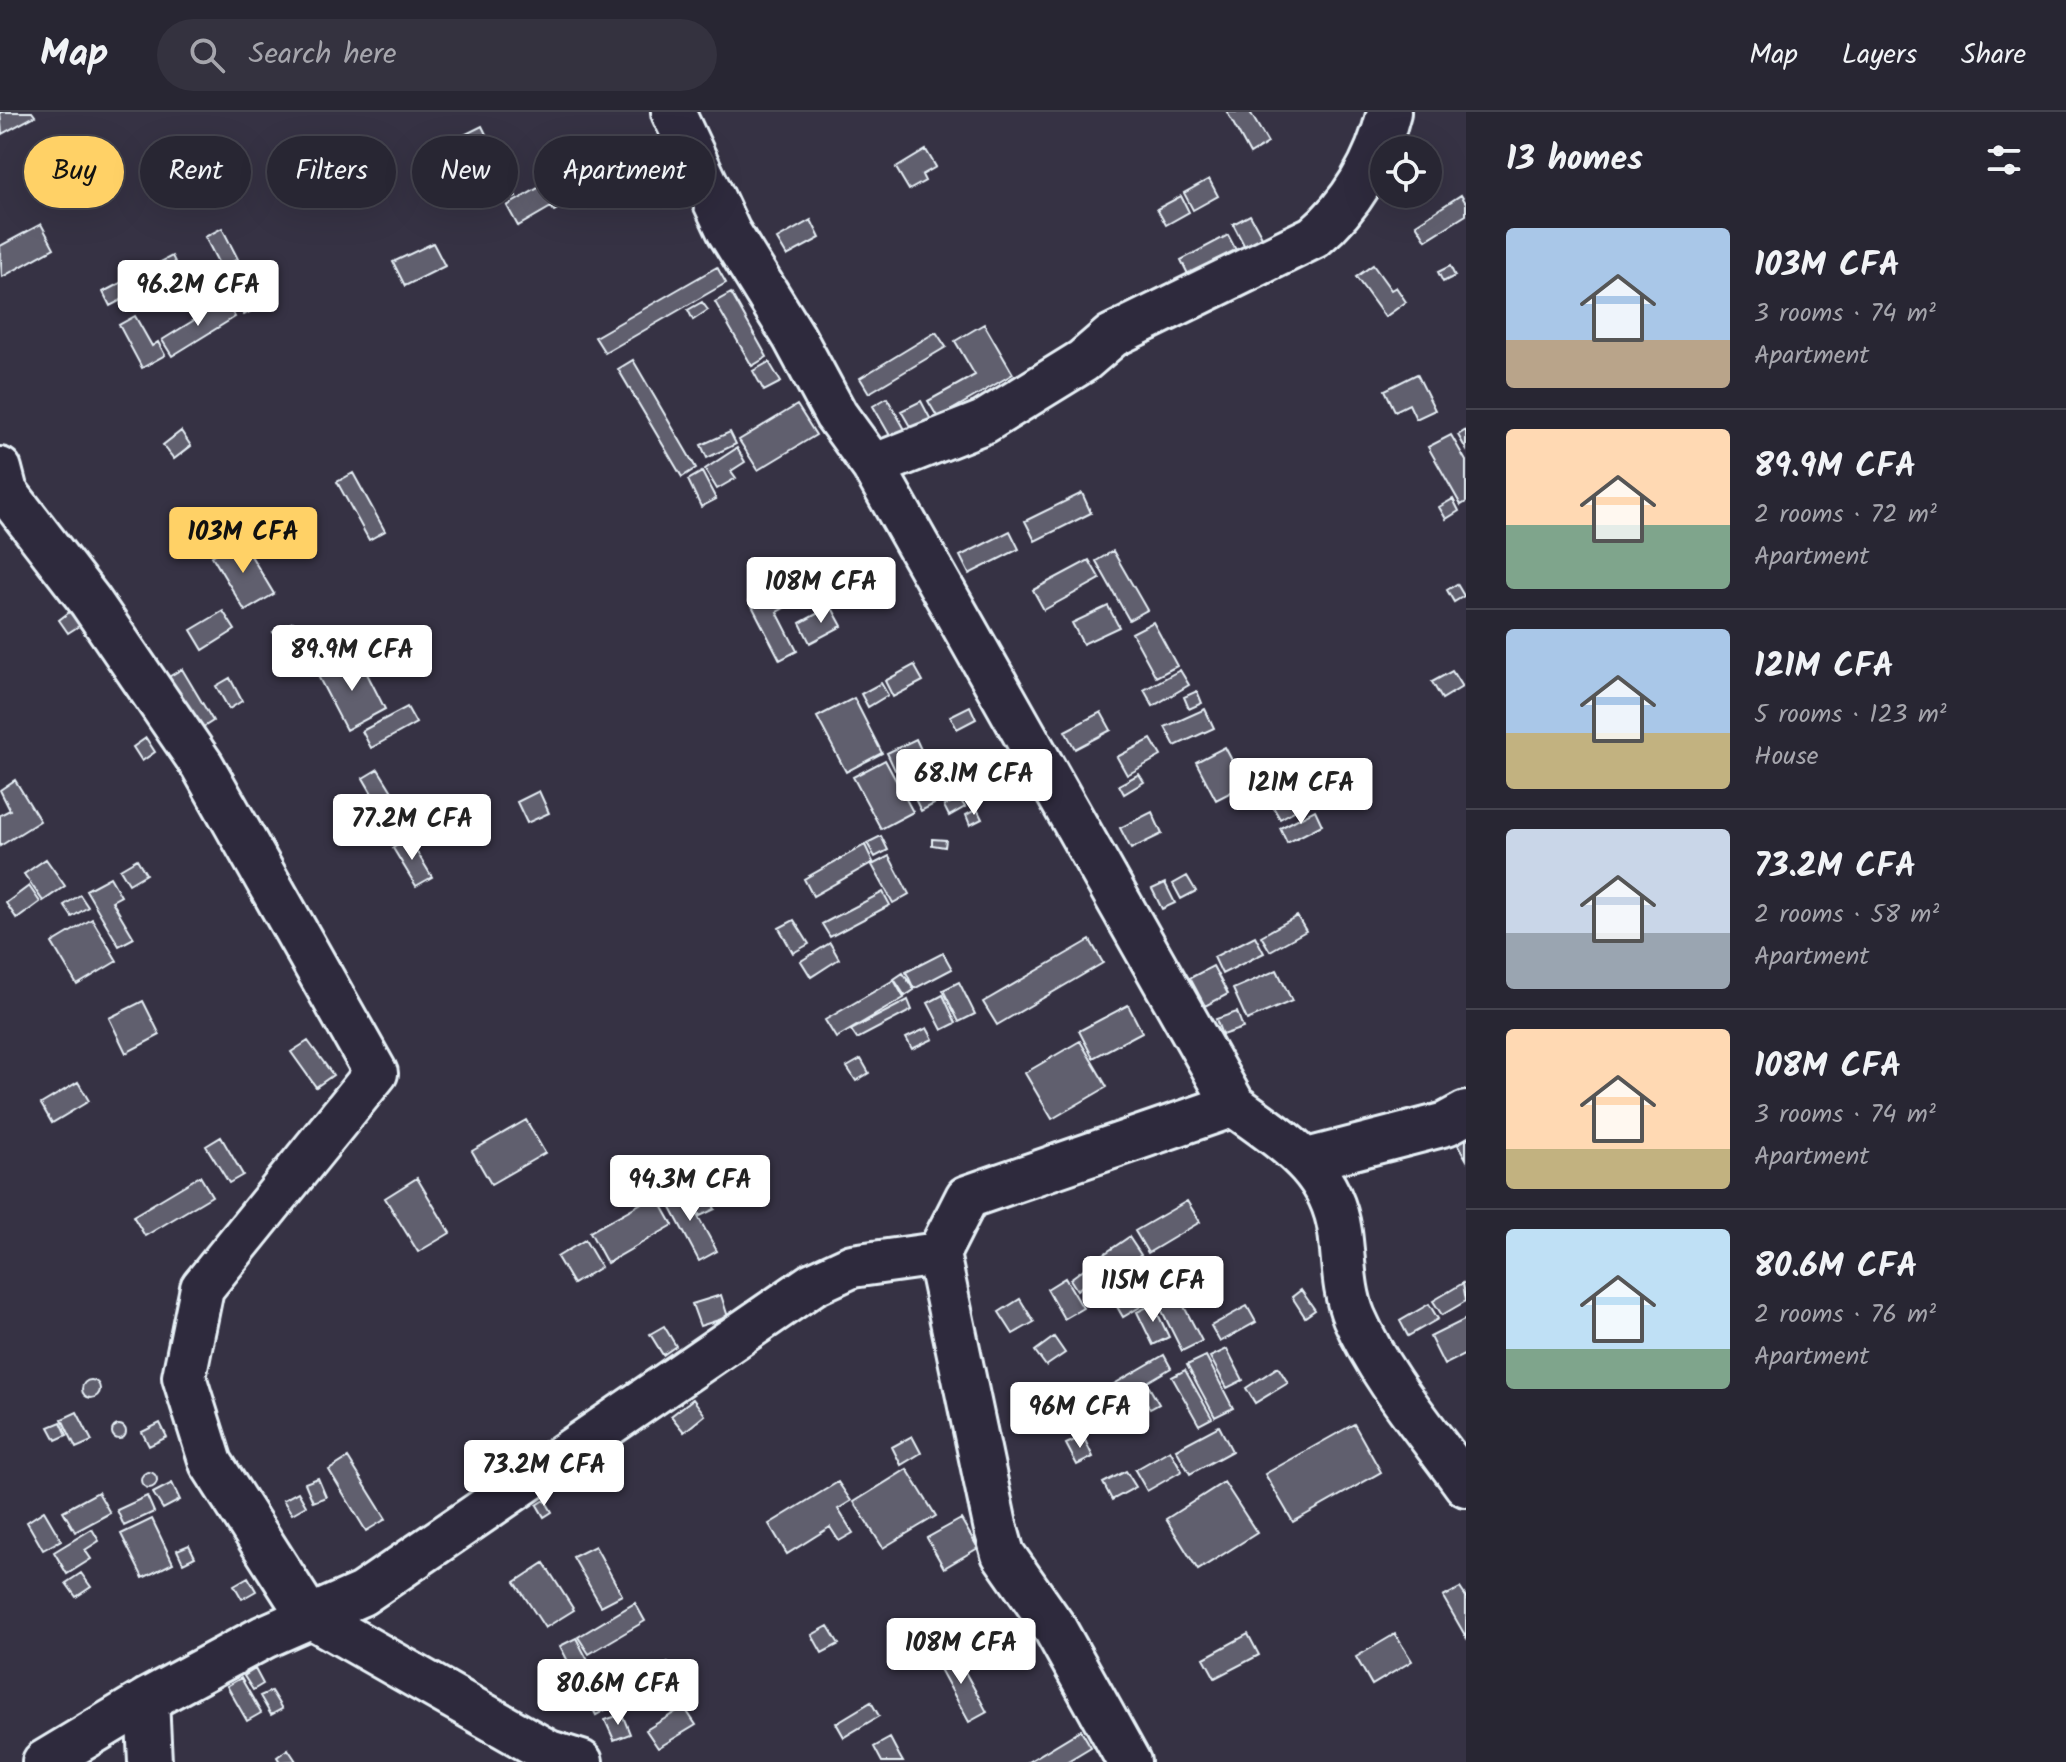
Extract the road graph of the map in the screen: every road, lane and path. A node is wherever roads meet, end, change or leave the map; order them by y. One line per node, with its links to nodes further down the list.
1 (673, 112): 3 (street)
2 (1389, 112): 3 (street)
3 (873, 466): 5 (street)
4 (0, 469): 10 (street)
5 (1234, 1105): 7 (street); 8 (street)
6 (1466, 1113): 7 (street)
7 (1307, 1160): 9 (street)
8 (938, 1254): 10 (street); 15 (street)
9 (1466, 1485)
10 (308, 1615): 11 (street); 14 (street)
11 (147, 1700): 12 (street); 13 (street)
12 (44, 1762)
13 (150, 1762)
14 (581, 1762)
15 (1129, 1762)

